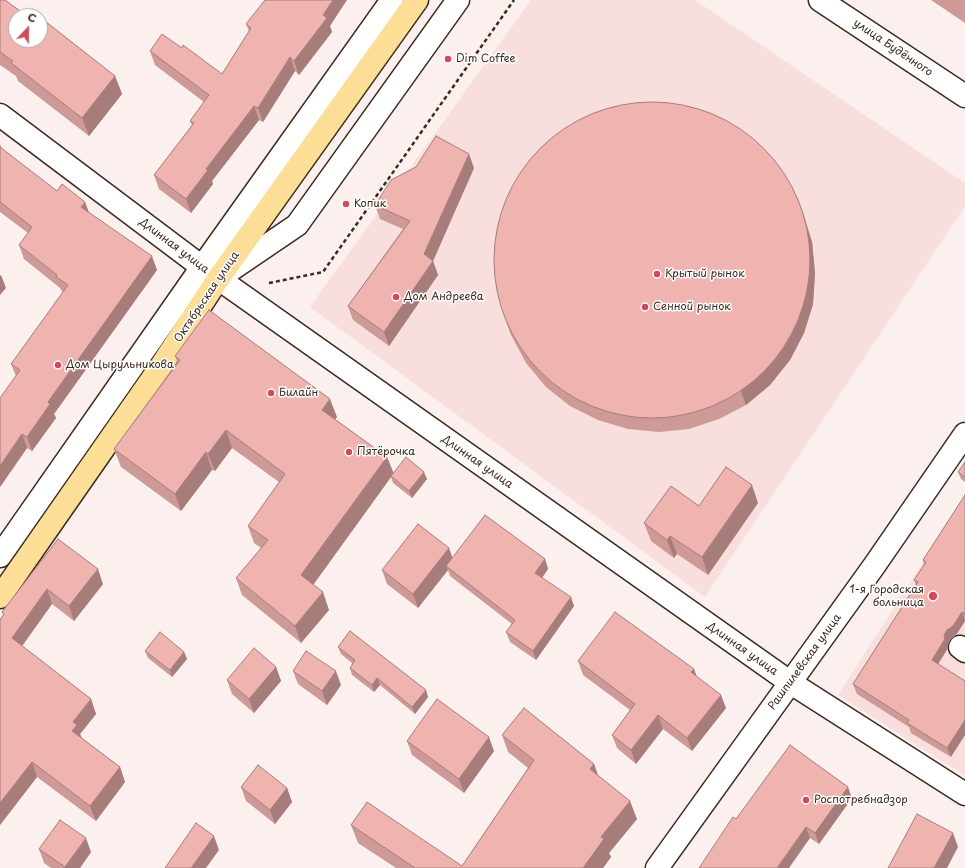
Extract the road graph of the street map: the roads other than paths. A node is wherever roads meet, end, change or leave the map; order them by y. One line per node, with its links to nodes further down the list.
1 (392, 0): 7 (street, Октябрьская улица)
2 (417, 0): 7 (main road, Октябрьская улица)
3 (458, 0): 7 (street)
4 (834, 4): 5 (street, улица Будённого)
5 (965, 96)
6 (0, 115): 7 (street, Длинная улица)
7 (210, 273): 9 (street, Октябрьская улица); 10 (main road, Октябрьская улица); 11 (street, Длинная улица)
8 (965, 434): 11 (street, Рашпилевская улица)
9 (0, 556)
10 (0, 597)
11 (790, 683): 12 (street, Длинная улица); 13 (street, Рашпилевская улица)
12 (965, 794)
13 (657, 868)

